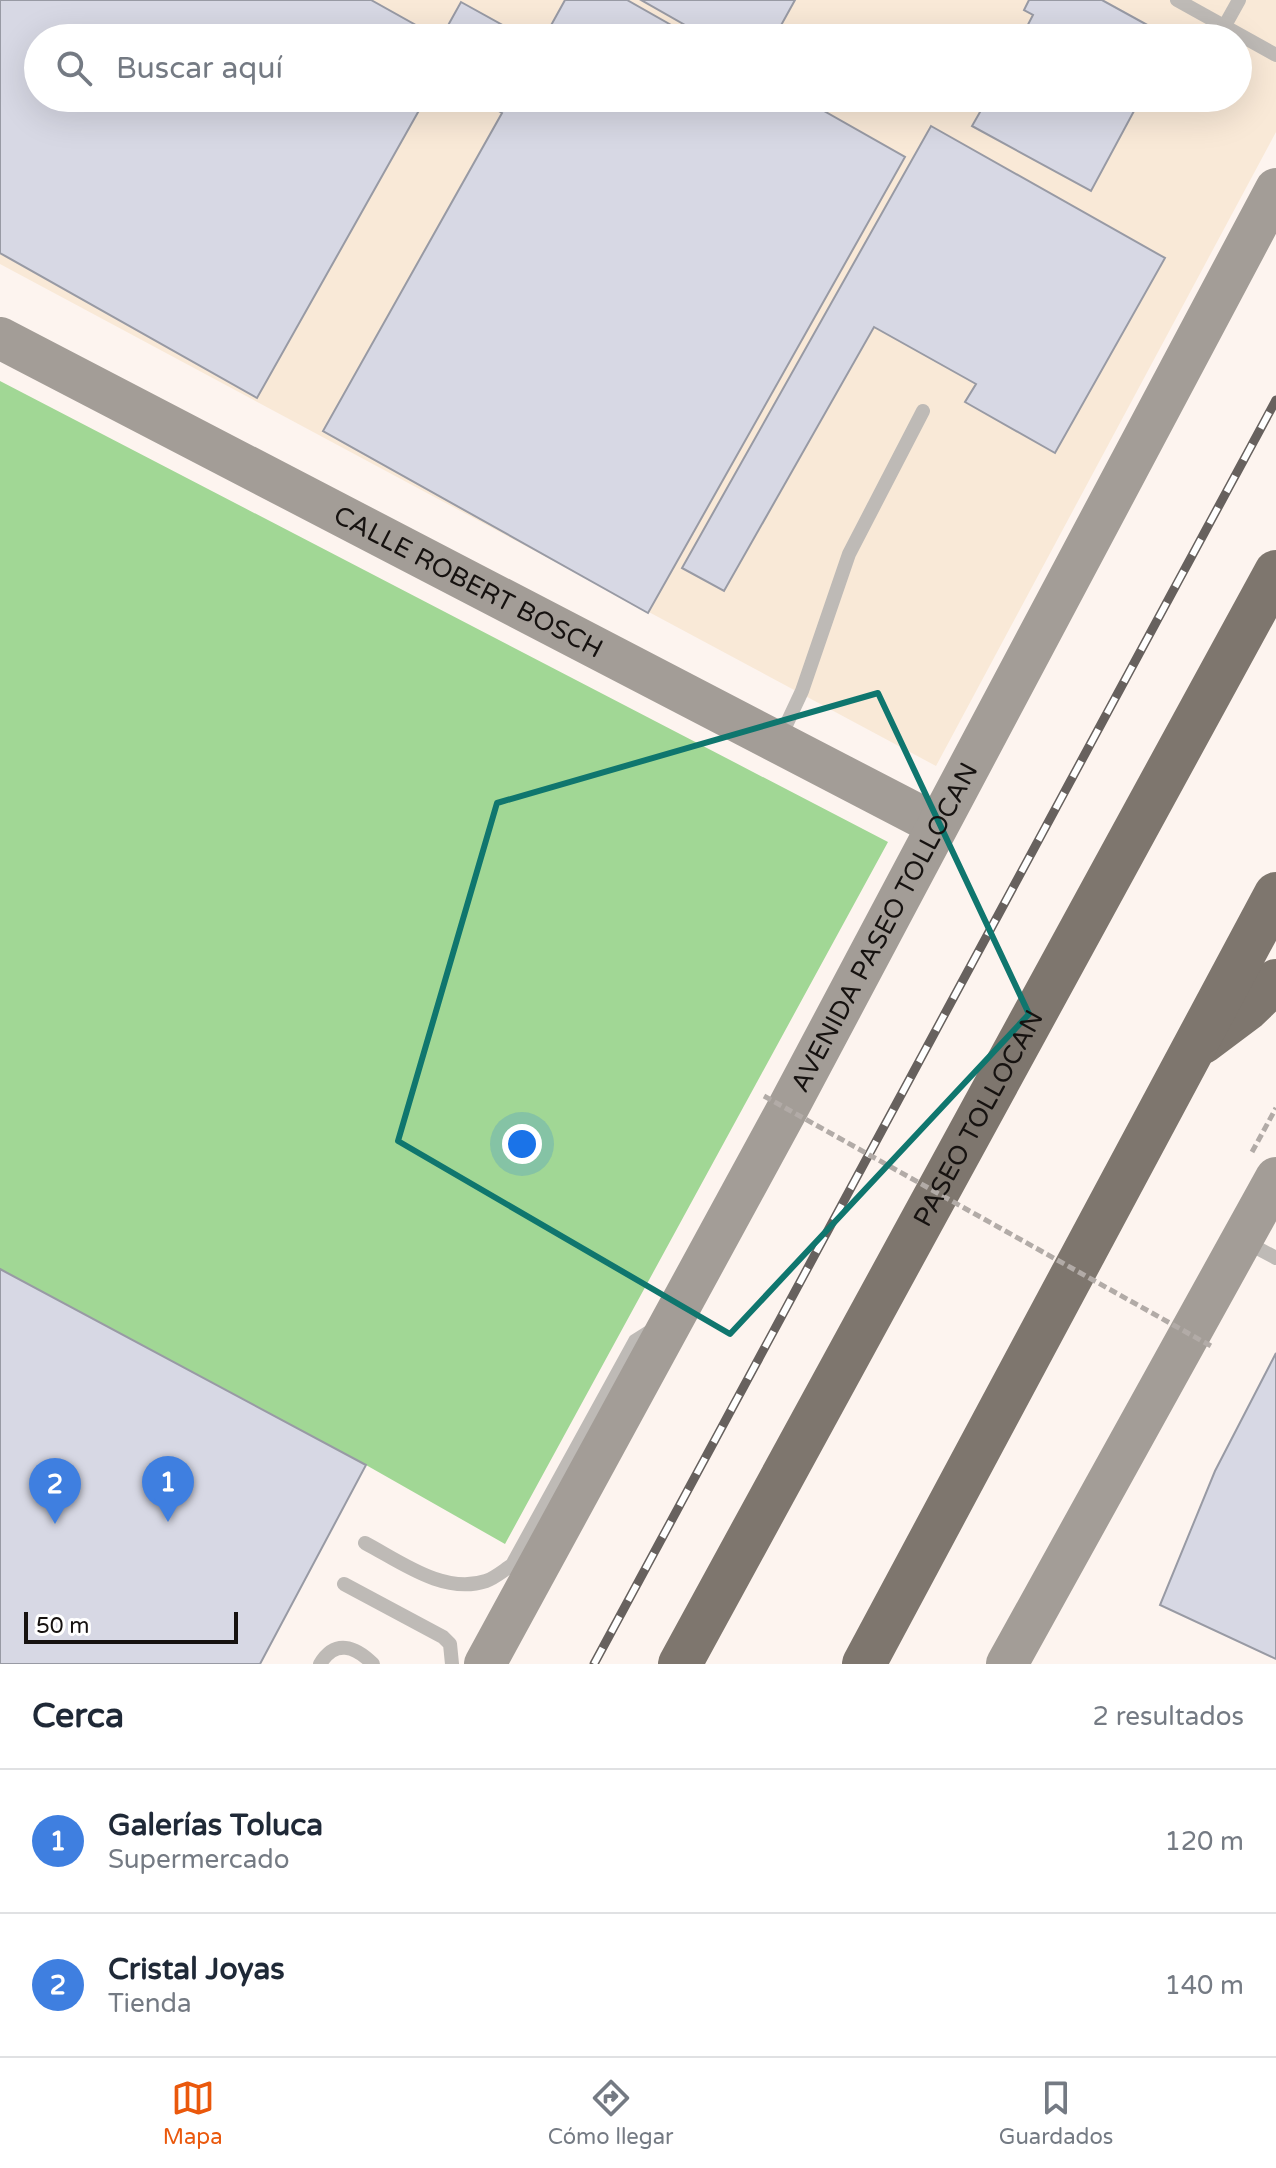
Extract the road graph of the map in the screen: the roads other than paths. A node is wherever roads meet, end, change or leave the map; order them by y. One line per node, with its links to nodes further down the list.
1 (1177, 0): 3 (lane)
2 (1239, 0): 4 (lane)
3 (1219, 24)
4 (1226, 24)
5 (1252, 45): 6 (lane)
6 (1275, 59)
7 (1276, 189): 12 (main road, AVENIDA PASEO TOLLOCAN)
8 (0, 338): 11 (main road, CALLE ROBERT BOSCH)
9 (923, 411): 11 (lane)
10 (1272, 572): 25 (highway, PASEO TOLLOCAN)
11 (778, 742): 12 (main road, CALLE ROBERT BOSCH)
12 (937, 825): 18 (main road, AVENIDA PASEO TOLLOCAN)
13 (1276, 894): 15 (highway)
14 (1276, 981): 15 (highway)
15 (1192, 1051): 26 (highway)
16 (1274, 1187): 17 (main road)
17 (1259, 1249): 27 (main road)
18 (677, 1313): 19 (lane); 24 (main road, AVENIDA PASEO TOLLOCAN)
19 (365, 1543)
20 (344, 1584): 23 (lane)
21 (320, 1664): 22 (lane)
22 (373, 1664)
23 (452, 1664)
24 (485, 1664)
25 (680, 1664)
26 (864, 1664)
27 (1007, 1664)

